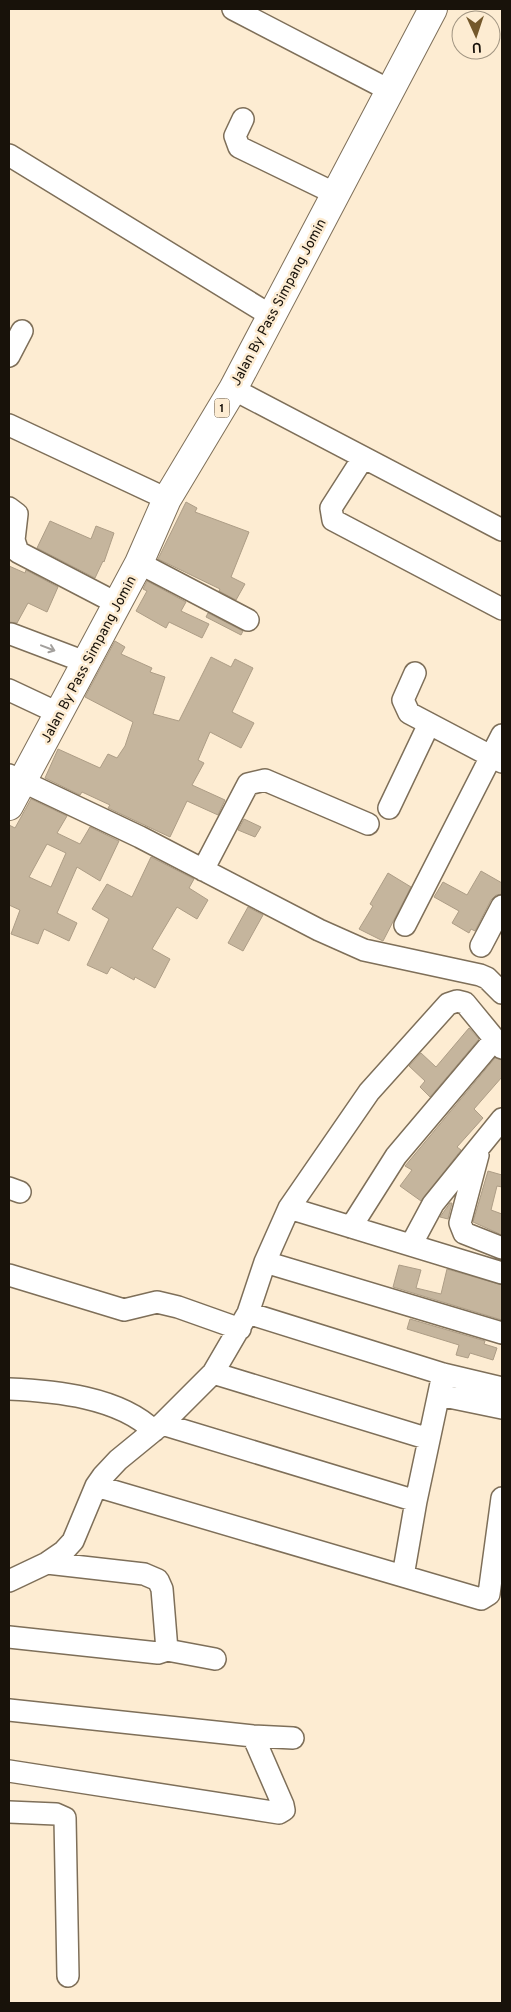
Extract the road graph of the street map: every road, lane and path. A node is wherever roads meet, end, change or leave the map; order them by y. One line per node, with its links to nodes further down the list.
1 (233, 9): 3 (street)
2 (433, 9): 3 (highway, Jalan By Pass Simpang Jomin / 1)
3 (390, 91): 6 (highway, Jalan By Pass Simpang Jomin / 1)
4 (243, 120): 6 (street)
5 (9, 155): 7 (street)
6 (336, 194): 7 (highway, Jalan By Pass Simpang Jomin / 1)
7 (270, 315): 10 (highway, Jalan By Pass Simpang Jomin / 1)
8 (22, 331): 9 (street)
9 (9, 356)
10 (233, 390): 12 (street); 13 (highway, Jalan By Pass Simpang Jomin / 1)
11 (9, 425): 13 (street)
12 (363, 458): 15 (street); 18 (street)
13 (167, 499): 16 (highway, Jalan By Pass Simpang Jomin / 1)
14 (9, 508): 17 (street)
15 (502, 530)
16 (139, 563): 17 (highway, Jalan By Pass Simpang Jomin / 1); 19 (street)
17 (116, 603): 21 (highway, Jalan By Pass Simpang Jomin / 1)
18 (502, 609)
19 (248, 620)
20 (11, 634): 21 (street, one-way to 21)
21 (85, 662): 24 (highway, Jalan By Pass Simpang Jomin / 1)
22 (415, 673): 25 (street)
23 (9, 690): 24 (street)
24 (58, 713): 28 (highway, Jalan By Pass Simpang Jomin / 1)
25 (429, 724): 27 (street); 30 (street)
26 (502, 735): 27 (street)
27 (497, 759): 34 (street)
28 (16, 778): 29 (highway, Jalan By Pass Simpang Jomin / 1); 32 (street)
29 (9, 806)
30 (389, 808)
31 (368, 824): 32 (street)
32 (203, 870): 36 (street)
33 (502, 906): 35 (street)
34 (405, 925)
35 (481, 946)
36 (502, 993)
37 (498, 1043): 40 (street); 41 (street)
38 (502, 1119): 39 (street)
39 (480, 1149): 42 (street); 43 (street)
40 (289, 1208): 41 (street); 44 (street)
41 (351, 1227): 42 (street)
42 (411, 1245): 45 (street)
43 (502, 1248)
44 (265, 1262): 47 (street); 48 (street)
45 (502, 1273)
46 (9, 1275): 47 (street)
47 (244, 1321): 49 (street); 50 (street)
48 (502, 1333)
49 (213, 1373): 55 (street); 56 (street)
50 (443, 1374): 51 (street); 53 (street)
51 (502, 1388)
52 (9, 1389): 55 (street)
53 (439, 1395): 54 (street); 56 (street)
54 (502, 1408)
55 (158, 1427): 57 (street); 59 (street)
56 (429, 1439): 59 (street)
57 (96, 1486): 60 (street); 61 (street)
58 (502, 1498): 61 (street)
59 (416, 1501): 61 (street)
60 (47, 1563): 62 (street); 64 (street)
61 (403, 1576)
62 (9, 1581)
63 (9, 1637): 64 (street)
64 (167, 1650): 65 (street)
65 (215, 1659)
66 (10, 1716): 67 (street)
67 (253, 1736): 68 (street); 69 (street)
68 (293, 1738)
69 (9, 1771)
70 (9, 1812): 71 (street)
71 (68, 1976)

